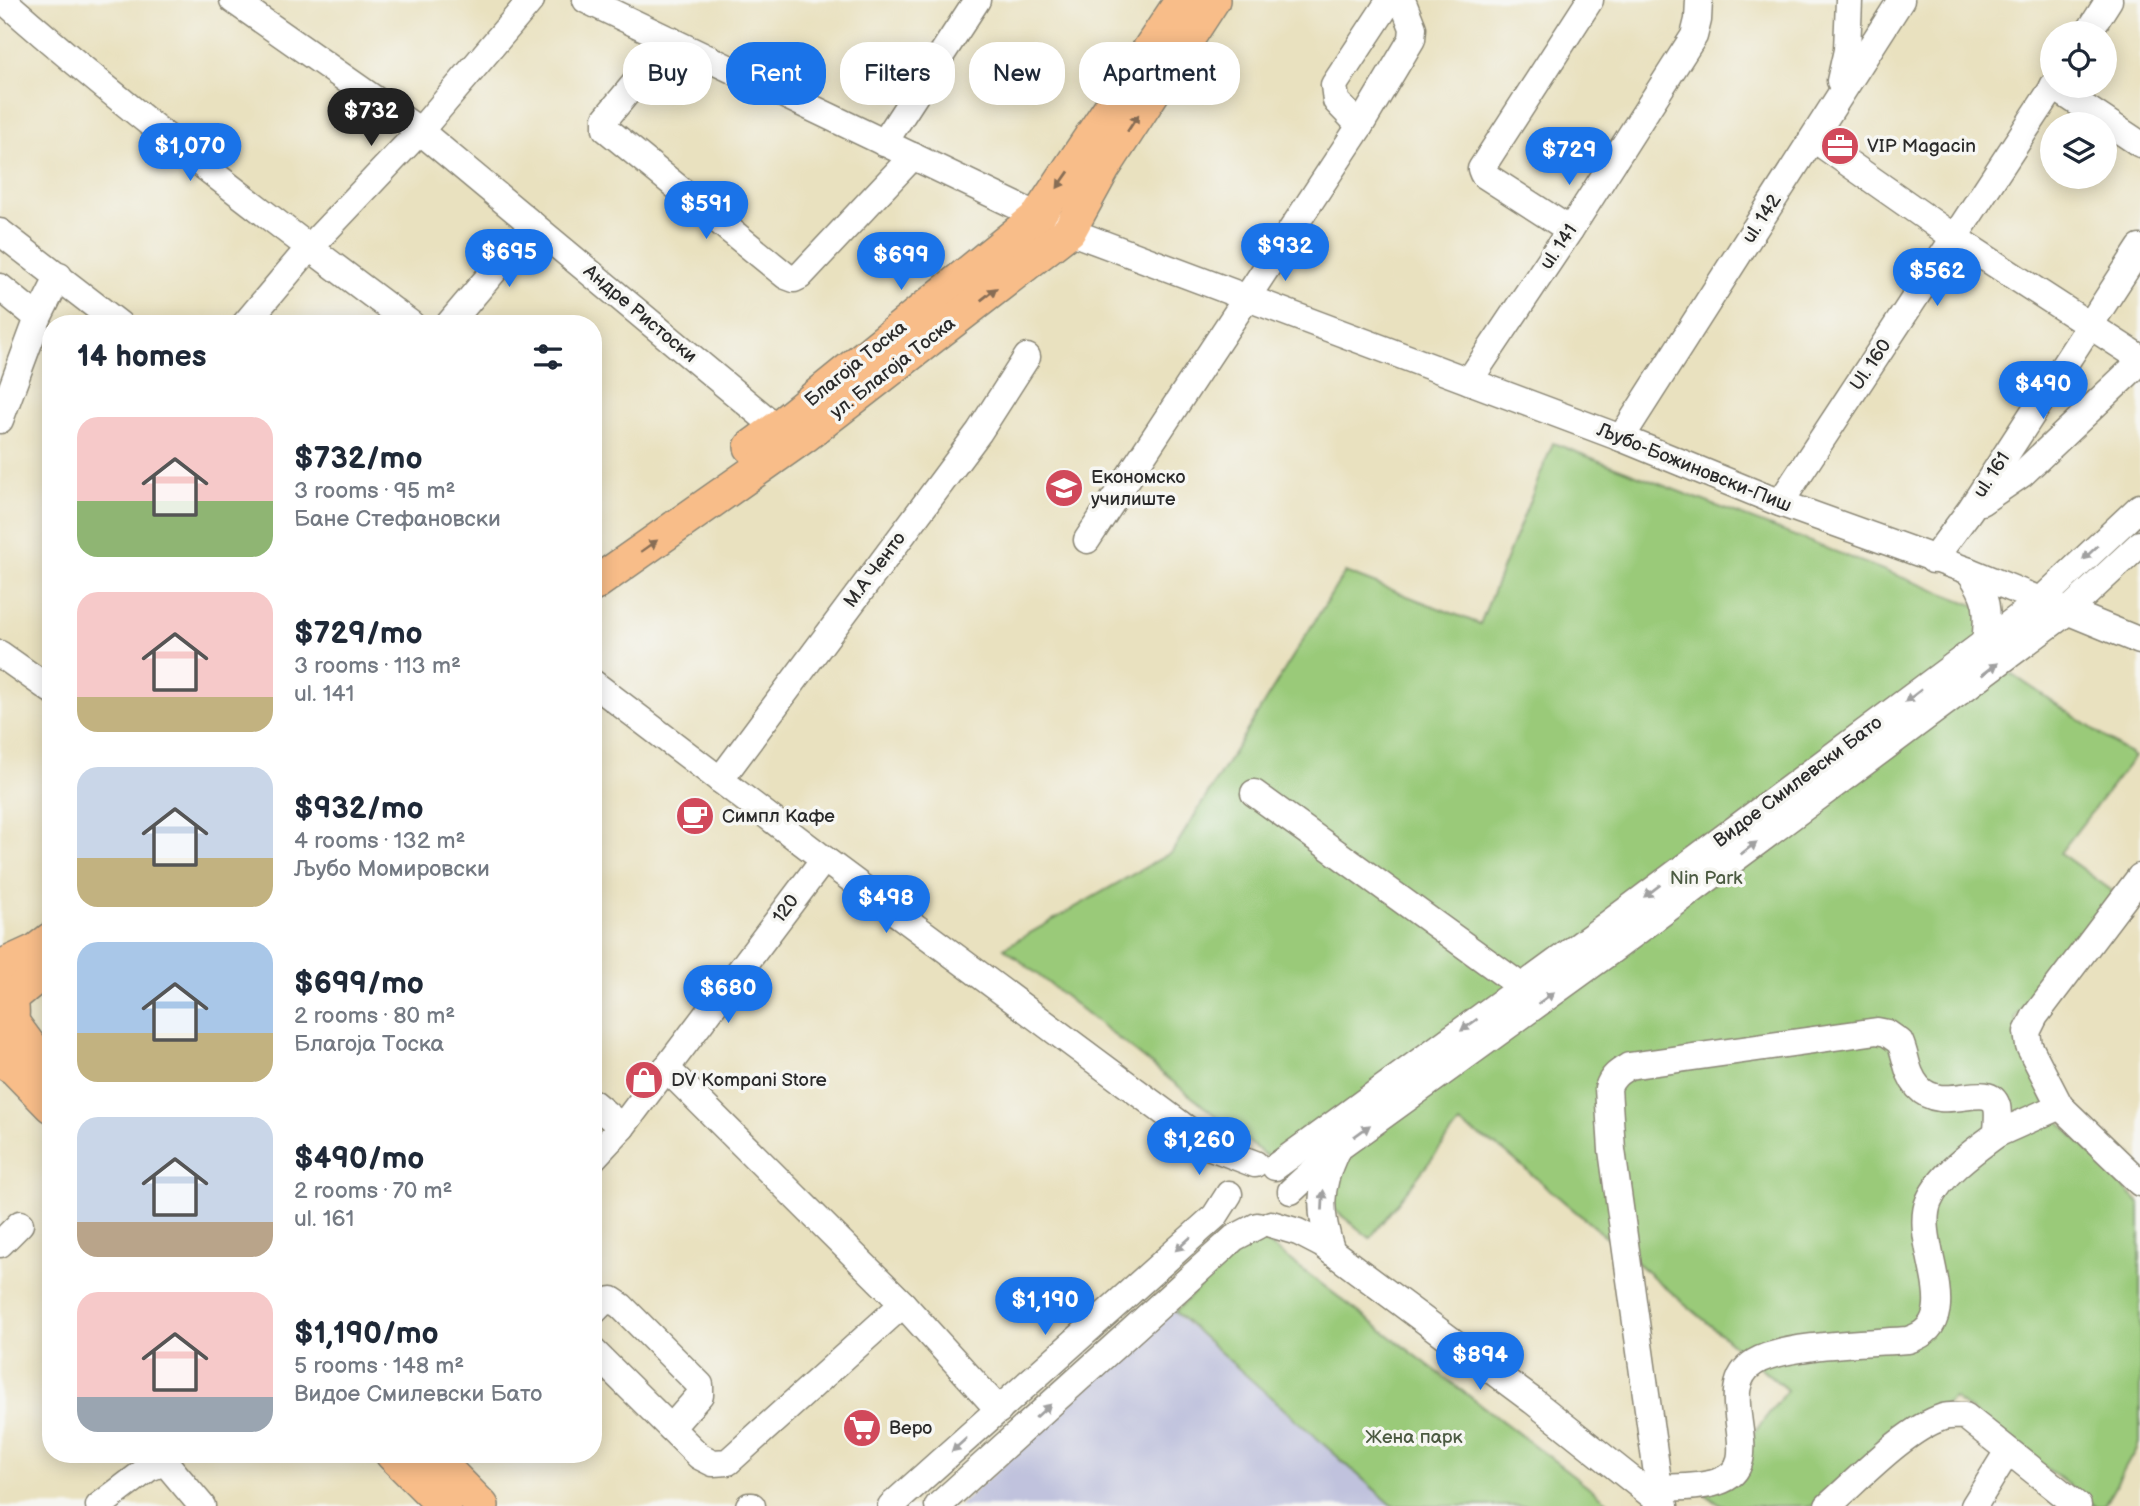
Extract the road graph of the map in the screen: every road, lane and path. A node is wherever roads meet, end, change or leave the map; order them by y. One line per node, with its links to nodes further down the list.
1 (3, 0): 32 (street)
2 (233, 0): 21 (street, Андре Ристоски)
3 (531, 0): 21 (street)
4 (586, 0): 16 (street, Љубо-Божиновски-Пиш)
5 (977, 0): 23 (street)
6 (1182, 0): 26 (main road, Благоја Тоска, one-way to 26)
7 (1213, 0): 29 (main road, ул. Благоја Тоска, one-way to 7)
8 (1390, 0): 20 (street)
9 (1402, 0): 20 (street)
10 (1590, 0): 28 (street)
11 (1699, 0): 28 (street, ul. 141)
12 (1849, 0): 17 (street)
13 (1901, 0): 17 (street, ul. 142)
14 (2109, 0): 15 (street)
15 (2096, 21)
16 (671, 40): 23 (street, Љубо-Божиновски-Пиш); 25 (street)
17 (1837, 97): 22 (street, ul. 142)
18 (2046, 98): 31 (street, Ul. 160)
19 (2072, 98): 24 (street)
20 (1360, 126): 36 (street)
21 (420, 131): 27 (street, Андре Ристоски); 32 (street)
22 (1814, 139): 31 (street); 48 (street, ul. 142)
23 (884, 143): 25 (street, Љубо-Божиновски-Пиш)
24 (2140, 144)
25 (913, 156): 26 (street, Љубо-Божиновски-Пиш)
26 (1038, 216): 29 (street, Љубо-Божиновски-Пиш); 47 (main road, Благоја Тоска)
27 (533, 225): 40 (street); 47 (street, Андре Ристоски)
28 (1570, 230): 45 (street, ul. 141)
29 (1069, 231): 36 (street, Љубо-Божиновски-Пиш); 57 (main road, ул. Благоја Тоска, one-way to 29)
30 (0, 232): 34 (street)
31 (1955, 238): 42 (street); 49 (street, Ul. 160)
32 (309, 248): 38 (street); 39 (street)
33 (2140, 248): 42 (street, ul. 161)
34 (59, 276): 37 (street); 41 (street)
35 (0, 287): 41 (street)
36 (1246, 299): 45 (street, Љубо-Божиновски-Пиш); 52 (street)
37 (109, 315)
38 (253, 315)
39 (399, 315)
40 (457, 315)
41 (38, 318): 46 (street)
42 (2090, 325): 44 (street); 51 (street, ul. 161)
43 (1027, 357): 65 (street, М.А Ченто)
44 (2140, 360): 51 (street)
45 (1469, 381): 48 (street, Љубо-Божиновски-Пиш)
46 (0, 420)
47 (777, 428): 54 (main road, Благоја Тоска)
48 (1621, 438): 49 (street, Љубо-Божиновски-Пиш)
49 (1780, 503): 55 (street, Љубо-Божиновски-Пиш)
50 (2140, 507): 58 (street, Видое Смилевски Бато, one-way to 58)
51 (1969, 510): 55 (street, ul. 161)
52 (1087, 540)
53 (2140, 544): 59 (street, Видое Смилевски Бато)
54 (602, 552)
55 (1933, 560): 56 (street, Љубо-Божиновски-Пиш)
56 (1969, 572): 58 (street, Љубо-Божиновски-Пиш); 61 (street)
57 (602, 580)
58 (2040, 601): 59 (street, Љубо-Божиновски-Пиш); 61 (street, Видое Смилевски Бато)
59 (2067, 612): 60 (street, Љубо-Божиновски-Пиш); 84 (street, Видое Смилевски Бато, one-way to 59)
60 (2140, 641)
61 (1985, 642): 72 (street, Видое Смилевски Бато, one-way to 72)
62 (0, 654): 63 (street)
63 (42, 684)
64 (602, 689): 65 (street)
65 (720, 780): 67 (street)
66 (1254, 793): 72 (street)
67 (824, 859): 76 (street, 120); 82 (street)
68 (2140, 877): 78 (street)
69 (42, 946): 70 (main road)
70 (0, 967)
71 (42, 974): 73 (main road)
72 (1522, 987): 85 (street, Видое Смилевски Бато, one-way to 85)
73 (6, 1011): 74 (main road)
74 (42, 1059)
75 (0, 1060): 77 (main road)
76 (666, 1068): 80 (street, 120); 94 (street)
77 (42, 1097)
78 (2060, 1106): 81 (street); 86 (street)
79 (602, 1110): 80 (street)
80 (622, 1127): 83 (street, 120)
81 (1997, 1134): 103 (street); 103 (street)
82 (1211, 1147): 85 (street); 87 (street)
83 (602, 1148)
84 (1337, 1149): 88 (street, Видое Смилевски Бато); 92 (street, one-way to 84)
85 (1265, 1166): 87 (street); 88 (street)
86 (2140, 1183)
87 (1230, 1190): 90 (street); 96 (street, one-way to 96)
88 (1291, 1197): 90 (street); 92 (street)
89 (20, 1224): 91 (street)
90 (1264, 1225): 92 (street); 109 (street, one-way to 90)
91 (0, 1244)
92 (1328, 1248): 103 (street)
93 (602, 1304): 97 (street)
94 (903, 1304): 96 (street); 97 (street)
95 (602, 1360): 97 (street)
96 (999, 1410): 108 (street, one-way to 108)
97 (671, 1428)
98 (2008, 1451): 110 (street); 111 (street); 112 (street)
99 (162, 1463): 104 (street)
100 (166, 1463): 105 (street)
101 (401, 1463): 106 (main road)
102 (440, 1463): 107 (main road)
103 (1660, 1497)
104 (99, 1506)
105 (202, 1506)
106 (444, 1506)
107 (482, 1506)
108 (891, 1506)
109 (939, 1506)
110 (1828, 1506)
111 (1974, 1506)
112 (2078, 1506)

